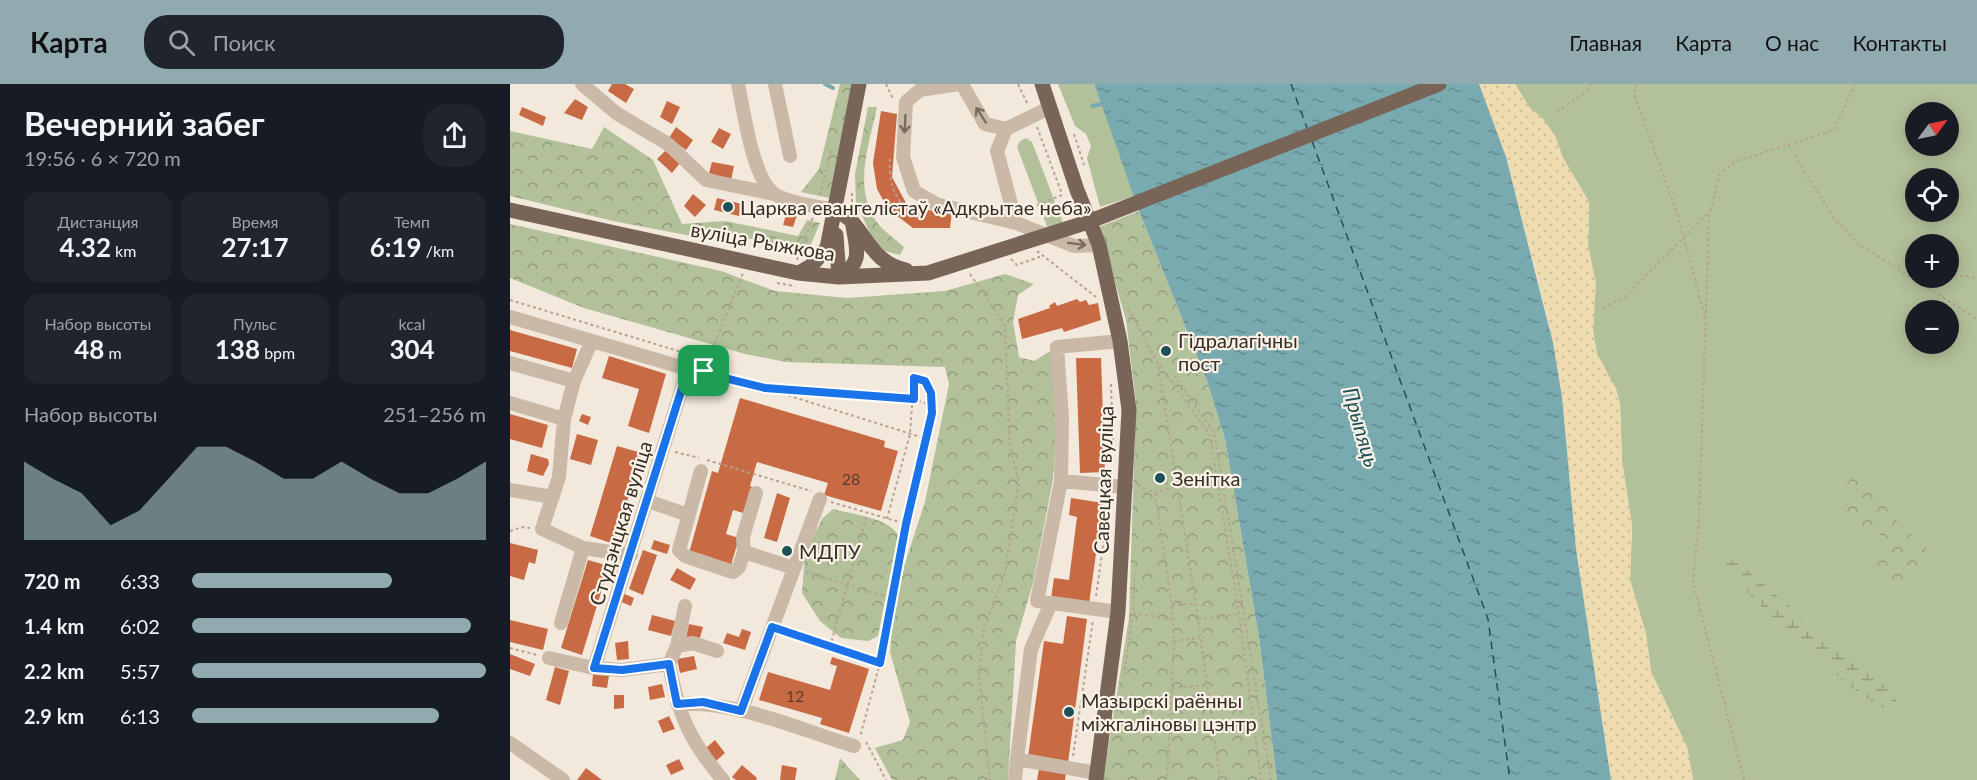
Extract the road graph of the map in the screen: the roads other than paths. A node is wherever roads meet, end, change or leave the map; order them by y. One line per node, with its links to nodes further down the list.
1 (582, 84): 11 (street)
2 (738, 84): 11 (street)
3 (775, 84): 10 (street)
4 (859, 84): 13 (main road)
5 (960, 84): 9 (street, one-way to 5); 15 (street, one-way to 15)
6 (1042, 84): 8 (main road, Савецкая вуліца)
7 (1439, 84): 17 (main road, вуліца Рыжкова)
8 (1049, 108): 9 (street); 16 (main road, Савецкая вуліца)
9 (1006, 129): 15 (street)
10 (790, 156)
11 (774, 194): 13 (street)
12 (510, 210): 18 (main road, вуліца Рыжкова)
13 (836, 210): 14 (main road); 18 (main road); 19 (main road)
14 (855, 218): 17 (main road); 19 (main road)
15 (1016, 223): 16 (street, one-way to 16)
16 (1099, 245): 21 (main road, Савецкая вуліца)
17 (928, 273): 19 (main road, вуліца Рыжкова)
18 (794, 277): 19 (main road, вуліца Рыжкова)
19 (839, 277)
20 (510, 317): 22 (street)
21 (1120, 341): 28 (street); 29 (main road, Савецкая вуліца)
22 (591, 343): 24 (street); 34 (street, Студэнцкая вуліца)
23 (510, 363): 24 (street)
24 (574, 381): 26 (street)
25 (510, 403): 26 (street)
26 (564, 419): 32 (street)
27 (701, 471): 35 (street)
28 (1061, 481): 29 (street); 40 (street)
29 (1125, 485): 42 (main road, Савецкая вуліца)
30 (510, 490): 32 (street)
31 (756, 493): 37 (street)
32 (553, 497): 36 (street)
33 (820, 499): 39 (street)
34 (648, 501): 35 (street); 38 (street, Студэнцкая вуліца)
35 (688, 515): 37 (street)
36 (583, 548): 38 (street); 43 (street)
37 (744, 552): 39 (street)
38 (631, 555): 48 (street, Студэнцкая вуліца)
39 (795, 568): 50 (street)
40 (1051, 603): 42 (street); 53 (street)
41 (685, 606): 44 (street)
42 (1126, 613): 54 (main road, Савецкая вуліца)
43 (561, 623)
44 (677, 646): 45 (street); 47 (street)
45 (717, 651)
46 (549, 658): 48 (street)
47 (669, 664): 48 (street); 49 (street)
48 (594, 668)
49 (677, 704): 50 (street); 56 (street)
50 (741, 711): 52 (street)
51 (510, 743): 55 (street)
52 (854, 746)
53 (1017, 759): 54 (street); 57 (street)
54 (1096, 776)
55 (562, 780)
56 (723, 780)
57 (1016, 780)

